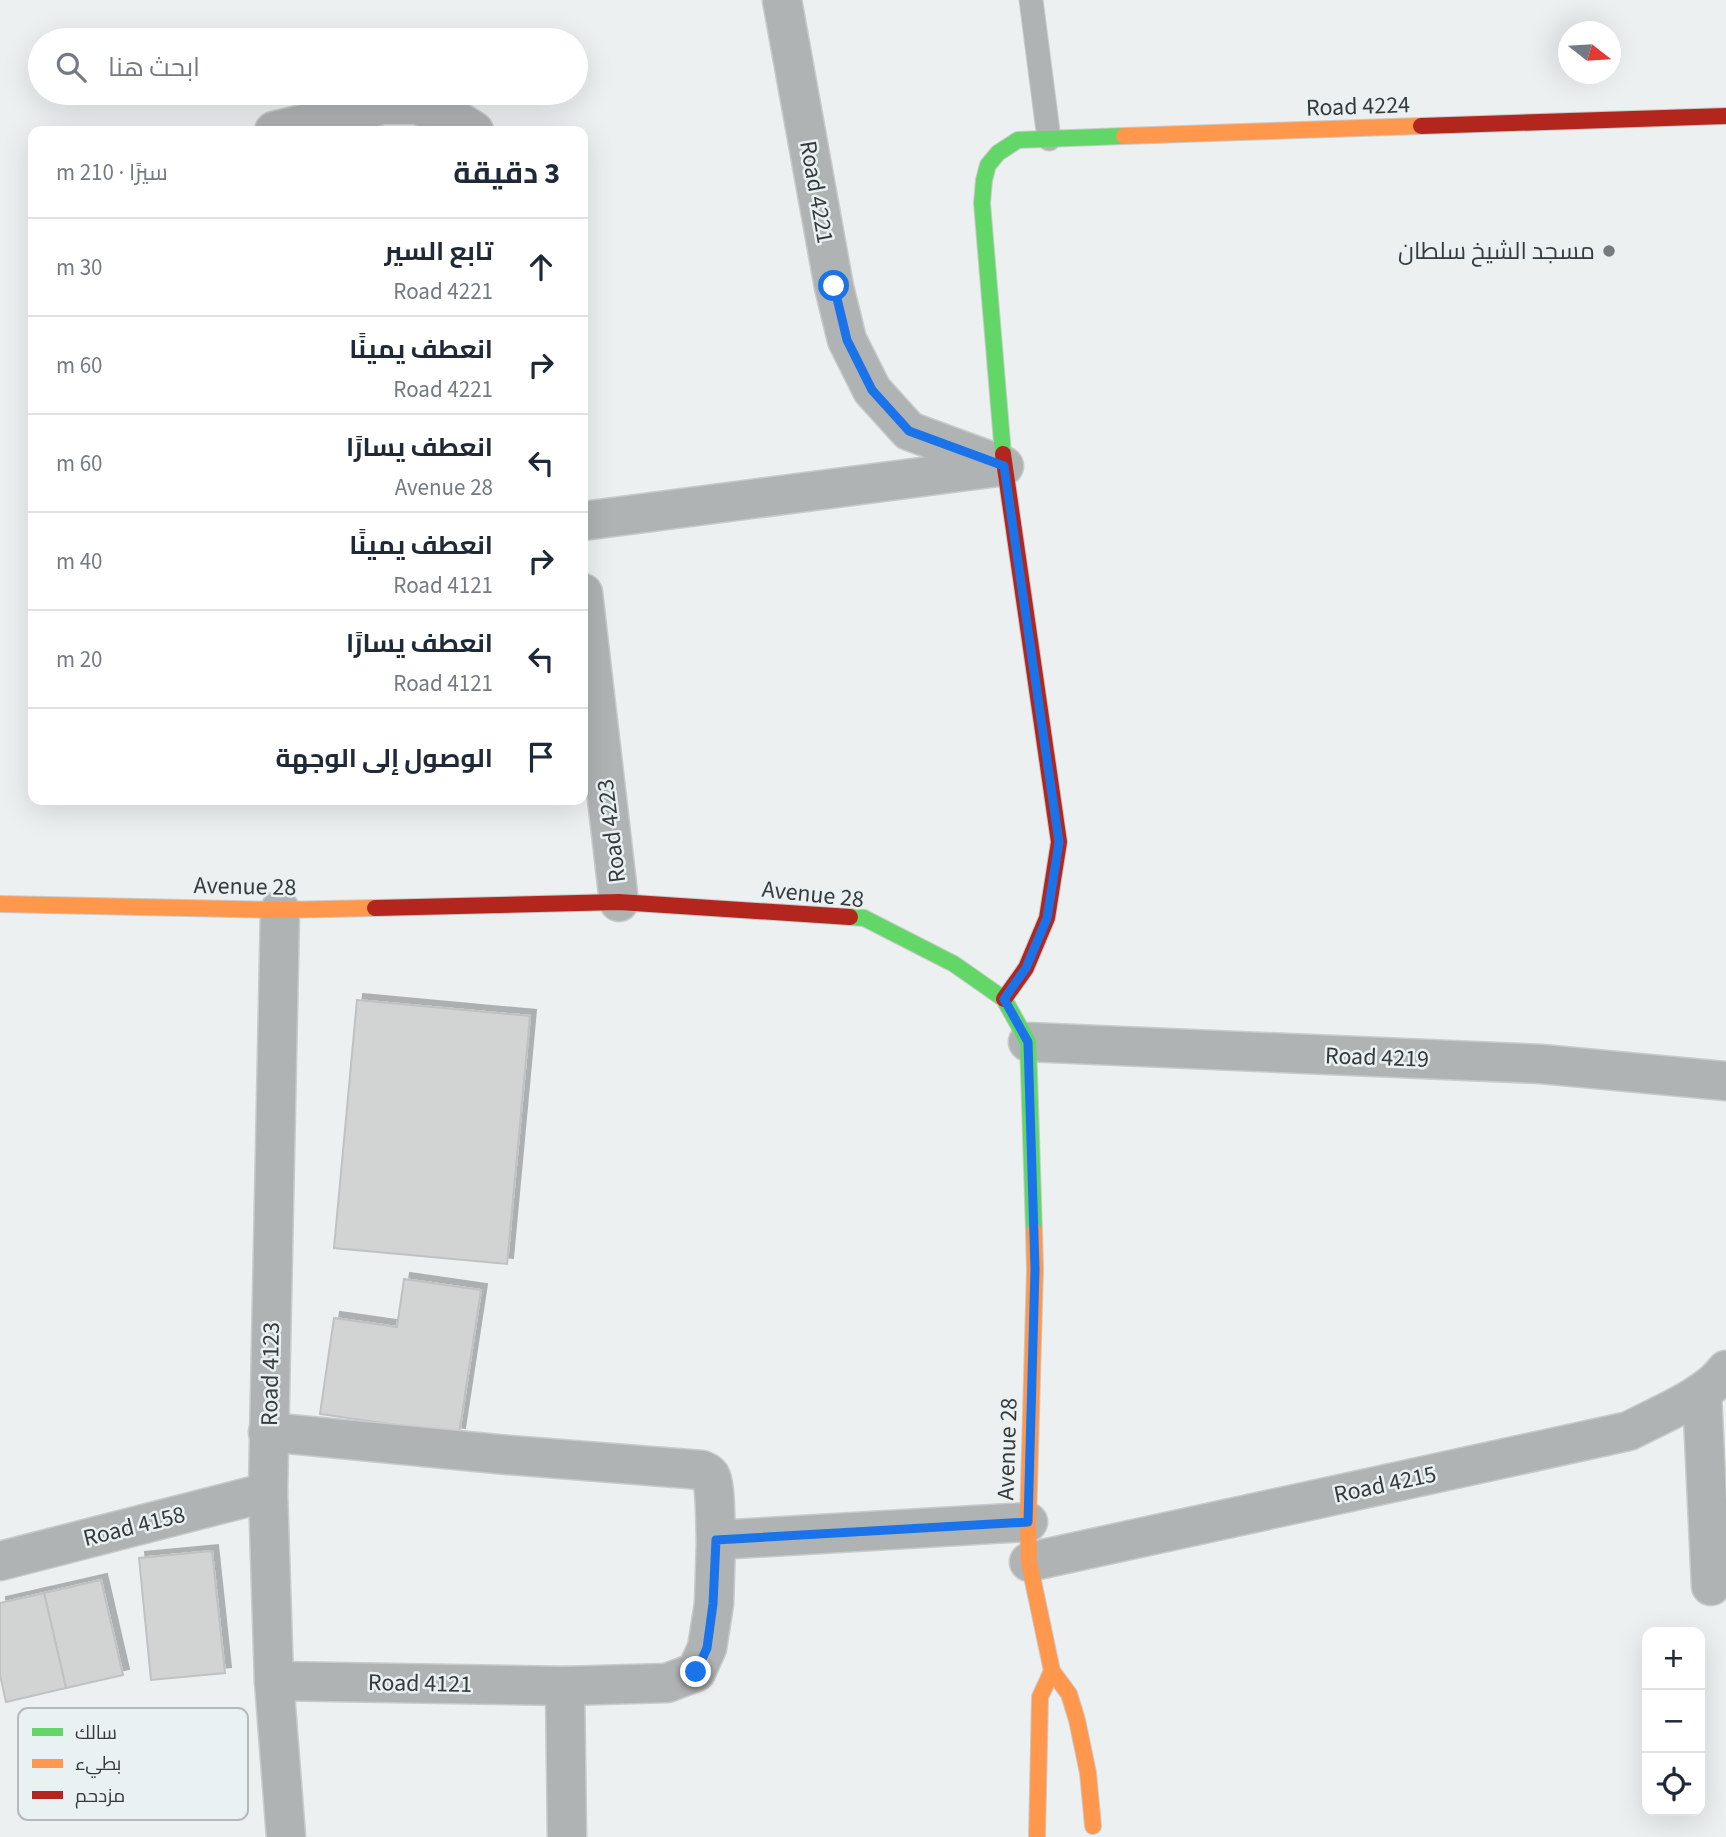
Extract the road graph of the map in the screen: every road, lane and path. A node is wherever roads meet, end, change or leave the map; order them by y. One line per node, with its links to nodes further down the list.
1 (782, 0): 11 (street, Road 4221)
2 (1031, 0): 10 (lane)
3 (382, 105): 6 (street)
4 (382, 105): 8 (street)
5 (416, 105): 9 (street)
6 (416, 105)
7 (1726, 116): 10 (street, Road 4224)
8 (296, 126)
9 (466, 126)
10 (1049, 139): 11 (street, Road 4224)
11 (1004, 466): 12 (street); 17 (street)
12 (588, 520)
13 (588, 636): 14 (street, Road 4223)
14 (619, 902): 16 (street, Avenue 28); 17 (street, Avenue 28)
15 (0, 904): 16 (street, Avenue 28)
16 (280, 910): 21 (street, Road 4123)
17 (1004, 999): 18 (street, Avenue 28)
18 (1028, 1042): 19 (street, Road 4219); 23 (street, Avenue 28)
19 (1726, 1081)
20 (1714, 1382): 26 (street, Road 4215); 27 (street)
21 (268, 1432): 22 (street, Road 4123); 24 (street, Road 4121)
22 (268, 1492): 25 (street, Road 4158); 29 (street, Road 4123)
23 (1028, 1522): 24 (street); 26 (street, Avenue 28)
24 (716, 1540): 30 (street, Road 4121)
25 (0, 1561)
26 (1029, 1562): 28 (street, Avenue 28)
27 (1711, 1586)
28 (1052, 1671): 32 (street, Avenue 28); 36 (street)
29 (274, 1681): 30 (street, Road 4121); 34 (street, Road 4123)
30 (565, 1686): 35 (street)
31 (1073, 1824): 32 (street)
32 (1093, 1826): 37 (street)
33 (1055, 1828): 36 (street)
34 (286, 1837)
35 (567, 1837)
36 (1038, 1837)
37 (1109, 1837)

